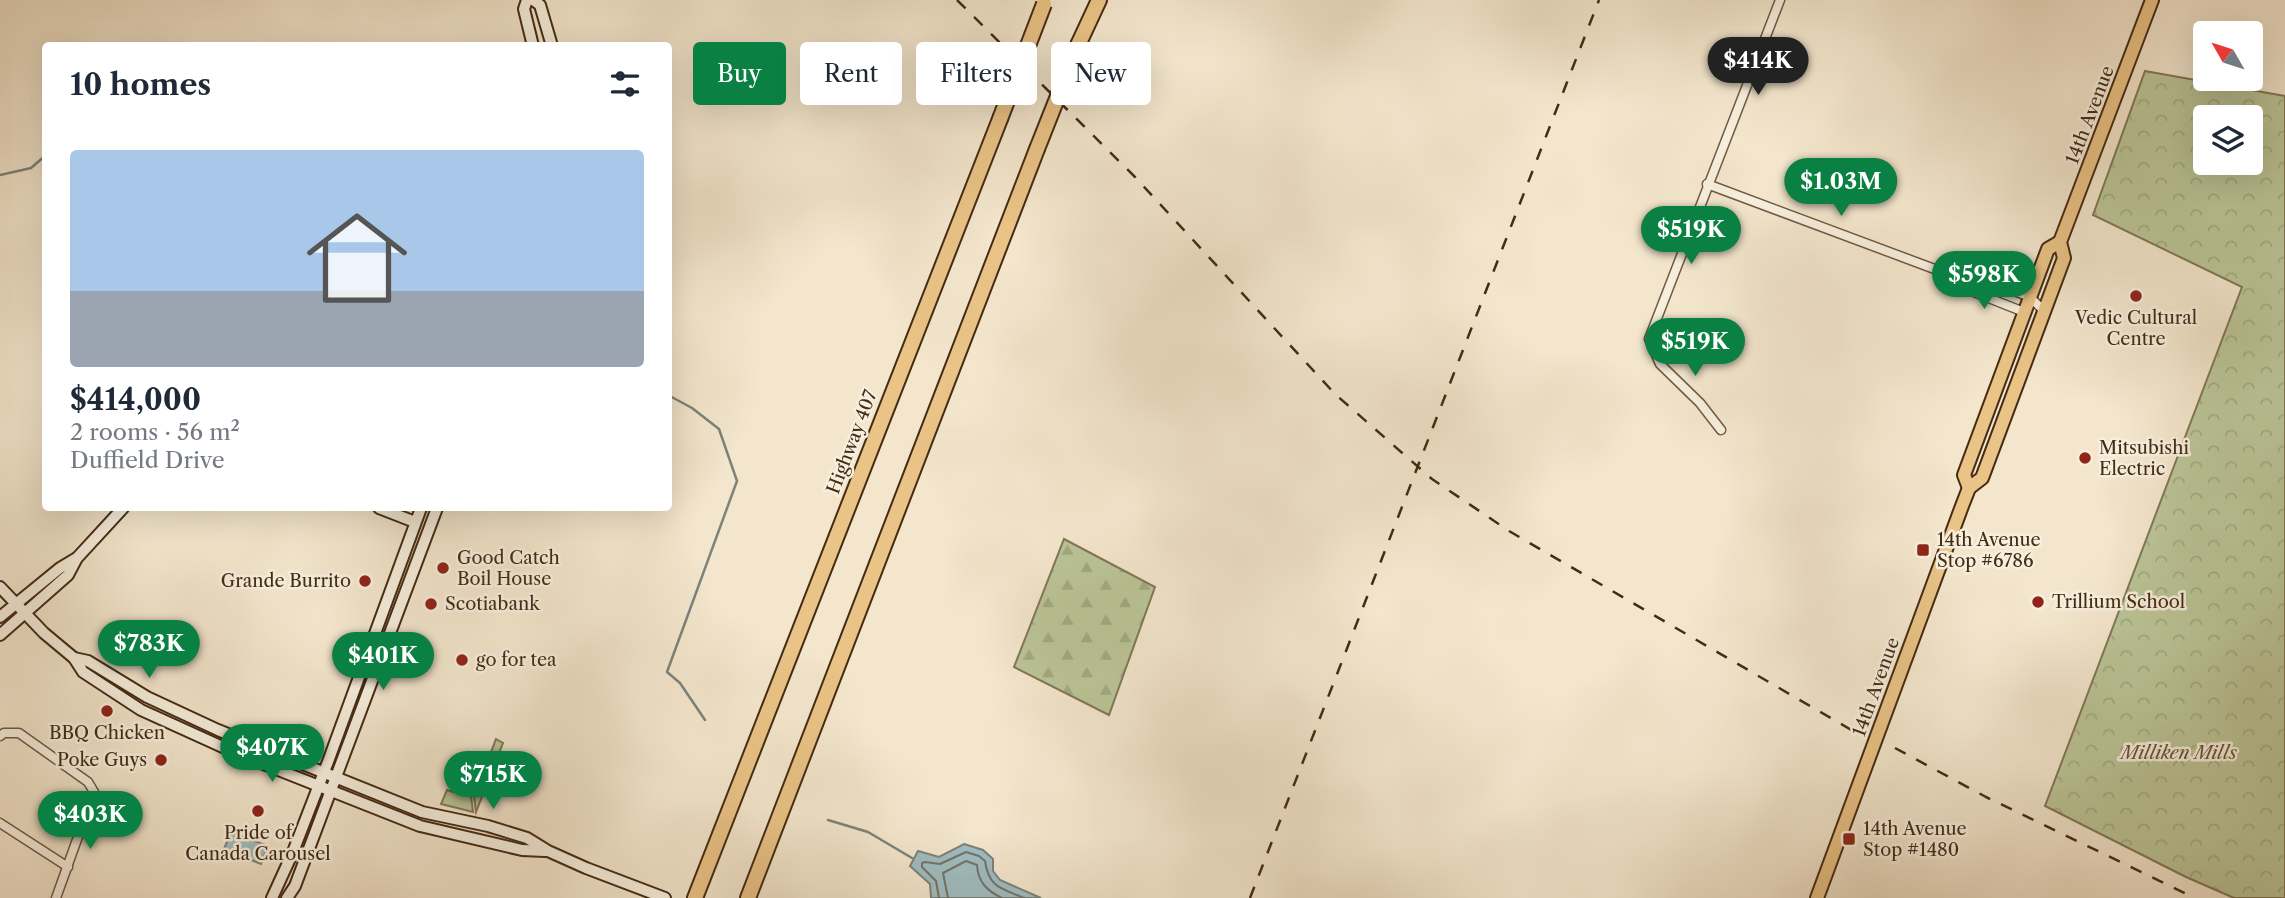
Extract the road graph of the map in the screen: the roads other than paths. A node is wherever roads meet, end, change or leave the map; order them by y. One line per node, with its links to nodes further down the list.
1 (527, 0): 7 (main road)
2 (533, 0): 8 (main road)
3 (1097, 0): 43 (highway, bridge)
4 (1780, 0): 9 (street)
5 (2152, 0): 10 (main road, 14th Avenue)
6 (1045, 1): 42 (highway, Highway 407, bridge)
7 (532, 42)
8 (551, 42)
9 (1707, 184): 11 (street); 15 (street)
10 (2060, 242): 12 (main road, 14th Avenue); 13 (main road, 14th Avenue)
11 (1964, 280): 12 (street); 14 (street)
12 (2030, 297): 13 (street); 14 (main road, 14th Avenue)
13 (2044, 311): 16 (main road, 14th Avenue)
14 (2024, 312): 16 (main road, 14th Avenue)
15 (1721, 430)
16 (1969, 488): 44 (main road, 14th Avenue)
17 (120, 511): 23 (main road)
18 (387, 511): 21 (main road)
19 (420, 511): 21 (main road)
20 (436, 511): 22 (main road)
21 (415, 522): 22 (street); 31 (main road)
22 (429, 527): 32 (main road)
23 (77, 558): 25 (main road); 26 (main road)
24 (0, 587): 25 (main road)
25 (15, 603): 26 (main road); 27 (main road)
26 (24, 612): 28 (main road); 29 (main road)
27 (0, 617)
28 (0, 635)
29 (74, 658): 31 (main road); 33 (main road)
30 (0, 736): 37 (street)
31 (323, 772): 32 (main road); 33 (main road)
32 (336, 777): 34 (main road); 36 (main road)
33 (318, 786): 34 (main road); 39 (main road)
34 (330, 792): 36 (main road); 40 (main road)
35 (0, 823): 37 (street)
36 (548, 851): 41 (main road)
37 (68, 867): 38 (street)
38 (56, 898)
39 (272, 898)
40 (288, 898)
41 (665, 898)
42 (692, 898)
43 (749, 898)
44 (1818, 898)

